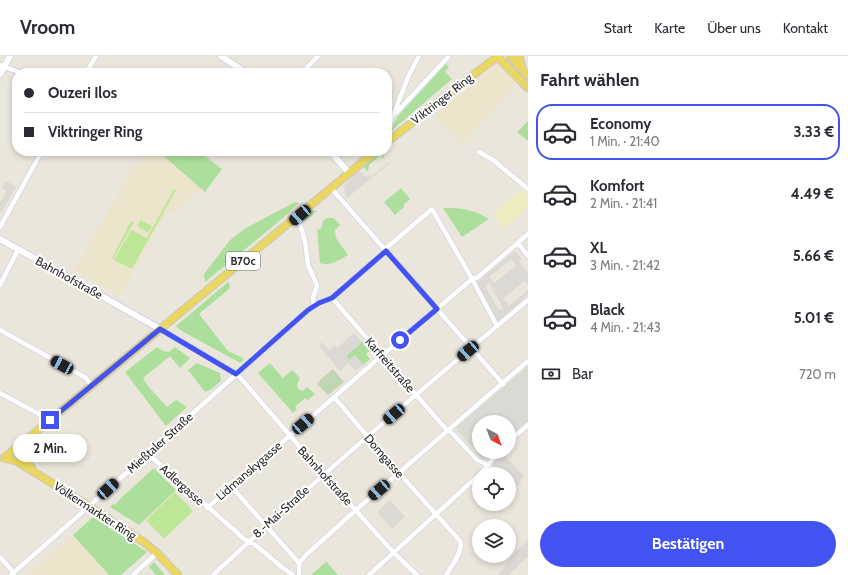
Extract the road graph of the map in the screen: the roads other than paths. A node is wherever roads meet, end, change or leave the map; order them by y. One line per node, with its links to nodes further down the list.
1 (10, 56): 10 (street)
2 (96, 56): 11 (street)
3 (220, 56): 12 (street)
4 (318, 56): 13 (street)
5 (419, 56): 18 (street)
6 (449, 56): 18 (street, Viktringer Ring)
7 (498, 56): 17 (main road); 20 (main road, Viktringer Ring)
8 (510, 56): 15 (main road)
9 (519, 56): 15 (main road)
10 (2, 66): 14 (street); 16 (street)
11 (89, 68)
12 (238, 68)
13 (307, 68)
14 (12, 70)
15 (526, 73)
16 (0, 74)
17 (528, 88)
18 (394, 115): 19 (street)
19 (392, 120)
20 (392, 138)
21 (479, 152): 27 (street)
22 (39, 156): 29 (street)
23 (334, 156): 25 (street)
24 (370, 156): 25 (main road, B70c)
25 (349, 173): 26 (main road, B70c)
26 (331, 188): 28 (main road, B70c); 34 (street)
27 (528, 189)
28 (300, 215): 40 (street); 43 (main road, B70c)
29 (0, 227)
30 (528, 234): 32 (street, Lidmanskygasse)
31 (0, 239): 33 (street, Bahnhofstraße)
32 (518, 243): 35 (street); 36 (street, Lidmanskygasse)
33 (18, 250): 37 (street); 43 (street, Bahnhofstraße)
34 (386, 250): 36 (street); 38 (street); 41 (street)
35 (528, 256)
36 (472, 280): 41 (street, Lidmanskygasse); 42 (street)
37 (0, 286)
38 (332, 298): 40 (street); 46 (street, Karfreitstraße)
39 (528, 300): 42 (street, 8.-Mai-Straße)
40 (314, 305): 48 (street, Mießtaler Straße)
41 (437, 309): 45 (street); 46 (street, Lidmanskygasse)
42 (497, 326): 45 (street, 8.-Mai-Straße)
43 (160, 329): 48 (street, Bahnhofstraße); 50 (main road, B70c)
44 (0, 330): 50 (street)
45 (471, 348): 49 (street); 52 (street, 8.-Mai-Straße)
46 (382, 356): 52 (street, Karfreitstraße); 53 (street, Lidmanskygasse)
47 (528, 361): 49 (street)
48 (236, 374): 58 (street, Bahnhofstraße); 61 (street, Mießtaler Straße)
49 (503, 384): 56 (street)
50 (92, 386): 54 (main road, B70c)
51 (0, 393): 54 (street)
52 (416, 395): 56 (street, Karfreitstraße); 59 (street, 8.-Mai-Straße)
53 (334, 397): 58 (street, Lidmanskygasse); 59 (street, Domgasse)
54 (50, 420): 60 (main road, B70c)
55 (528, 425): 57 (street)
56 (448, 431): 64 (street, Karfreitstraße); 65 (street)
57 (516, 435)
58 (289, 436): 66 (street, Bahnhofstraße); 69 (street, Lidmanskygasse)
59 (367, 437): 65 (street, Domgasse); 66 (street, 8.-Mai-Straße)
60 (22, 444): 62 (main road, B70c); 67 (main road)
61 (148, 454): 70 (street, Mießtaler Straße); 71 (street, Adlergasse)
62 (1, 459): 67 (main road, Völkermarkter Ring / B70c)
63 (493, 459): 64 (street)
64 (489, 465)
65 (399, 473): 72 (street); 73 (street, Domgasse)
66 (324, 475): 72 (street, Bahnhofstraße); 74 (street, 8.-Mai-Straße)
67 (40, 477): 70 (main road, Völkermarkter Ring / B70c)
68 (472, 482): 73 (street)
69 (231, 486): 71 (street, Lidmanskygasse); 74 (street)
70 (89, 506): 76 (main road, Völkermarkter Ring / B70c); 81 (street, Mießtaler Straße)
71 (207, 508): 75 (street, Adlergasse)
72 (356, 510): 77 (street, Bahnhofstraße); 79 (street)
73 (435, 515): 77 (street); 88 (street, Domgasse)
74 (266, 525): 75 (street, 8.-Mai-Straße); 79 (street)
75 (249, 541): 83 (street, 8.-Mai-Straße); 84 (street, Adlergasse)
76 (157, 553): 80 (main road, Völkermarkter Ring / B70c); 82 (street)
77 (394, 553): 86 (street); 87 (street, Bahnhofstraße)
78 (0, 557): 81 (street)
79 (299, 563): 85 (street)
80 (176, 573)
81 (12, 574)
82 (132, 575)
83 (213, 575)
84 (293, 575)
85 (299, 575)
86 (369, 575)
87 (417, 575)
88 (446, 575)

